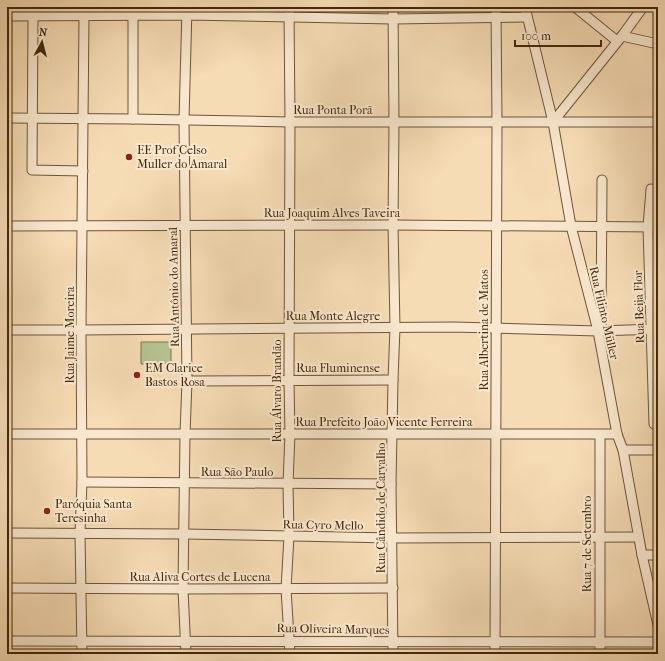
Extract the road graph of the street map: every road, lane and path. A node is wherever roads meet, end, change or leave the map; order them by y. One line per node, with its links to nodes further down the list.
1 (289, 7): 13 (street, Rua Álvaro Brandão)
2 (393, 7): 16 (street, Rua Cândido de Carvalho)
3 (496, 7): 14 (street, Rua Albertina de Matos)
4 (525, 7): 15 (street, Rua Filinto Müller)
5 (575, 7): 17 (street)
6 (638, 9): 17 (street)
7 (96, 11): 11 (street); 12 (street)
8 (187, 11): 12 (street); 13 (street); 23 (street, Rua Antônio do Amaral)
9 (7, 16): 10 (street)
10 (33, 16): 11 (street); 20 (street)
11 (84, 16): 21 (street, Rua Jaime Moreira)
12 (133, 16): 22 (street)
13 (289, 18): 16 (street); 24 (street, Rua Álvaro Brandão)
14 (496, 18): 15 (street); 16 (street); 28 (street, Rua Albertina de Matos)
15 (527, 18): 25 (street, Rua Filinto Müller)
16 (393, 19): 27 (street, Rua Cândido de Carvalho)
17 (620, 39): 18 (street); 25 (street)
18 (658, 44)
19 (7, 118): 20 (street, Rua Ponta Porã)
20 (32, 118): 21 (street, Rua Ponta Porã); 29 (street)
21 (83, 118): 22 (street, Rua Ponta Porã); 29 (street, Rua Jaime Moreira)
22 (133, 119): 23 (street, Rua Ponta Porã)
23 (184, 120): 24 (street, Rua Ponta Porã); 36 (street, Rua Antônio do Amaral)
24 (290, 122): 27 (street, Rua Ponta Porã); 37 (street, Rua Álvaro Brandão)
25 (553, 122): 26 (street, Rua Ponta Porã); 28 (street, Rua Ponta Porã); 38 (street, Rua Filinto Müller)
26 (658, 122)
27 (394, 123): 28 (street, Rua Ponta Porã); 33 (street, Rua Cândido de Carvalho)
28 (498, 123): 34 (street, Rua Albertina de Matos)
29 (83, 171): 32 (street, Rua Jaime Moreira)
30 (602, 180): 39 (street)
31 (652, 189): 40 (street, Rua Beija Flor)
32 (83, 225): 35 (street, Rua Joaquim Alves Taveira); 36 (street, Rua Joaquim Alves Taveira); 47 (street, Rua Jaime Moreira)
33 (393, 225): 34 (street, Rua Joaquim Alves Taveira); 37 (street, Rua Joaquim Alves Taveira); 43 (street, Rua Cândido de Carvalho)
34 (497, 225): 38 (street, Rua Joaquim Alves Taveira); 44 (street, Rua Albertina de Matos)
35 (7, 226)
36 (186, 226): 37 (street, Rua Joaquim Alves Taveira); 48 (street, Rua Antônio do Amaral)
37 (290, 226): 42 (street, Rua Álvaro Brandão)
38 (571, 226): 39 (street, Rua Joaquim Alves Taveira); 49 (street, Rua Filinto Müller)
39 (601, 226): 40 (street, Rua Joaquim Alves Taveira); 49 (street)
40 (648, 227): 41 (street, Rua Joaquim Alves Taveira); 45 (street, Rua Beija Flor)
41 (658, 227)
42 (289, 328): 43 (street, Rua Monte Alegre); 48 (street, Rua Monte Alegre); 50 (street, Rua Álvaro Brandão)
43 (395, 328): 44 (street, Rua Monte Alegre); 51 (street, Rua Cândido de Carvalho)
44 (496, 328): 49 (street, Rua Monte Alegre); 59 (street, Rua Albertina de Matos)
45 (655, 329): 49 (street, Rua Monte Alegre); 53 (street, Rua Beija Flor)
46 (7, 330): 47 (street, Rua Monte Alegre)
47 (81, 330): 48 (street, Rua Monte Alegre); 54 (street, Rua Jaime Moreira)
48 (186, 330): 52 (street, Rua Antônio do Amaral)
49 (599, 331): 60 (street, Rua Filinto Müller)
50 (289, 380): 51 (street, Rua Fluminense); 52 (street, Rua Fluminense); 58 (street, Rua Álvaro Brandão)
51 (393, 380): 55 (street, Rua Cândido de Carvalho)
52 (187, 381): 57 (street, Rua Antônio do Amaral)
53 (654, 424)
54 (82, 433): 56 (street, Rua Prefeito João Vicente Ferreira); 57 (street, Rua Prefeito João Vicente Ferreira); 64 (street, Rua Jaime Moreira)
55 (393, 433): 58 (street, Rua Prefeito João Vicente Ferreira); 59 (street, Rua Prefeito João Vicente Ferreira); 67 (street, Rua Cândido de Carvalho)
56 (7, 434)
57 (185, 434): 58 (street, Rua Prefeito João Vicente Ferreira); 65 (street, Rua Antônio do Amaral)
58 (290, 434): 66 (street, Rua Álvaro Brandão)
59 (496, 434): 61 (street, Rua Prefeito João Vicente Ferreira); 72 (street, Rua Albertina de Matos)
60 (617, 434): 61 (street, Rua Prefeito João Vicente Ferreira); 62 (street, Rua Filinto Müller)
61 (600, 435): 75 (street, Rua 7 de Setembro)
62 (623, 450): 63 (street); 73 (street, Rua Filinto Müller)
63 (658, 450)
64 (82, 482): 65 (street, Rua São Paulo); 69 (street, Rua Jaime Moreira)
65 (184, 484): 66 (street, Rua São Paulo); 70 (street, Rua Antônio do Amaral)
66 (288, 484): 67 (street, Rua São Paulo); 71 (street, Rua Álvaro Brandão)
67 (391, 484): 74 (street, Rua Cândido de Carvalho)
68 (7, 534): 69 (street, Rua Cyro Mello)
69 (80, 534): 70 (street, Rua Cyro Mello); 79 (street, Rua Jaime Moreira)
70 (184, 534): 71 (street, Rua Cyro Mello); 82 (street, Rua Antônio do Amaral)
71 (289, 536): 74 (street, Rua Cyro Mello); 80 (street, Rua Álvaro Brandão)
72 (495, 537): 74 (street, Rua Cyro Mello); 75 (street, Rua Cyro Mello); 90 (street, Rua Albertina de Matos)
73 (638, 537): 75 (street, Rua Cyro Mello); 76 (street, Rua Filinto Müller)
74 (393, 538): 81 (street, Rua Cândido de Carvalho)
75 (599, 538): 88 (street, Rua 7 de Setembro)
76 (642, 555): 77 (street); 83 (street, Rua Filinto Müller)
77 (658, 555)
78 (7, 588): 79 (street, Rua Aliva Cortes de Lucena)
79 (81, 588): 82 (street, Rua Aliva Cortes de Lucena); 84 (street, Rua Jaime Moreira)
80 (286, 588): 81 (street, Rua Aliva Cortes de Lucena); 82 (street, Rua Aliva Cortes de Lucena); 86 (street, Rua Álvaro Brandão)
81 (393, 588): 89 (street, Rua Cândido de Carvalho)
82 (183, 590): 85 (street, Rua Antônio do Amaral)
83 (658, 625)
84 (82, 640): 85 (street, Rua Oliveira Marques); 87 (street, Rua Oliveira Marques); 92 (street, Rua Jaime Moreira)
85 (186, 640): 86 (street, Rua Oliveira Marques); 93 (street, Rua Antônio do Amaral)
86 (290, 640): 89 (street, Rua Oliveira Marques); 94 (street, Rua Álvaro Brandão)
87 (7, 641)
88 (600, 641): 90 (street, Rua Oliveira Marques); 91 (street, Rua Oliveira Marques); 97 (street, Rua 7 de Setembro)
89 (393, 642): 90 (street, Rua Oliveira Marques); 95 (street, Rua Cândido de Carvalho)
90 (495, 642): 96 (street, Rua Albertina de Matos)
91 (658, 642)
92 (82, 654)
93 (186, 654)
94 (290, 654)
95 (393, 654)
96 (495, 654)
97 (600, 654)

